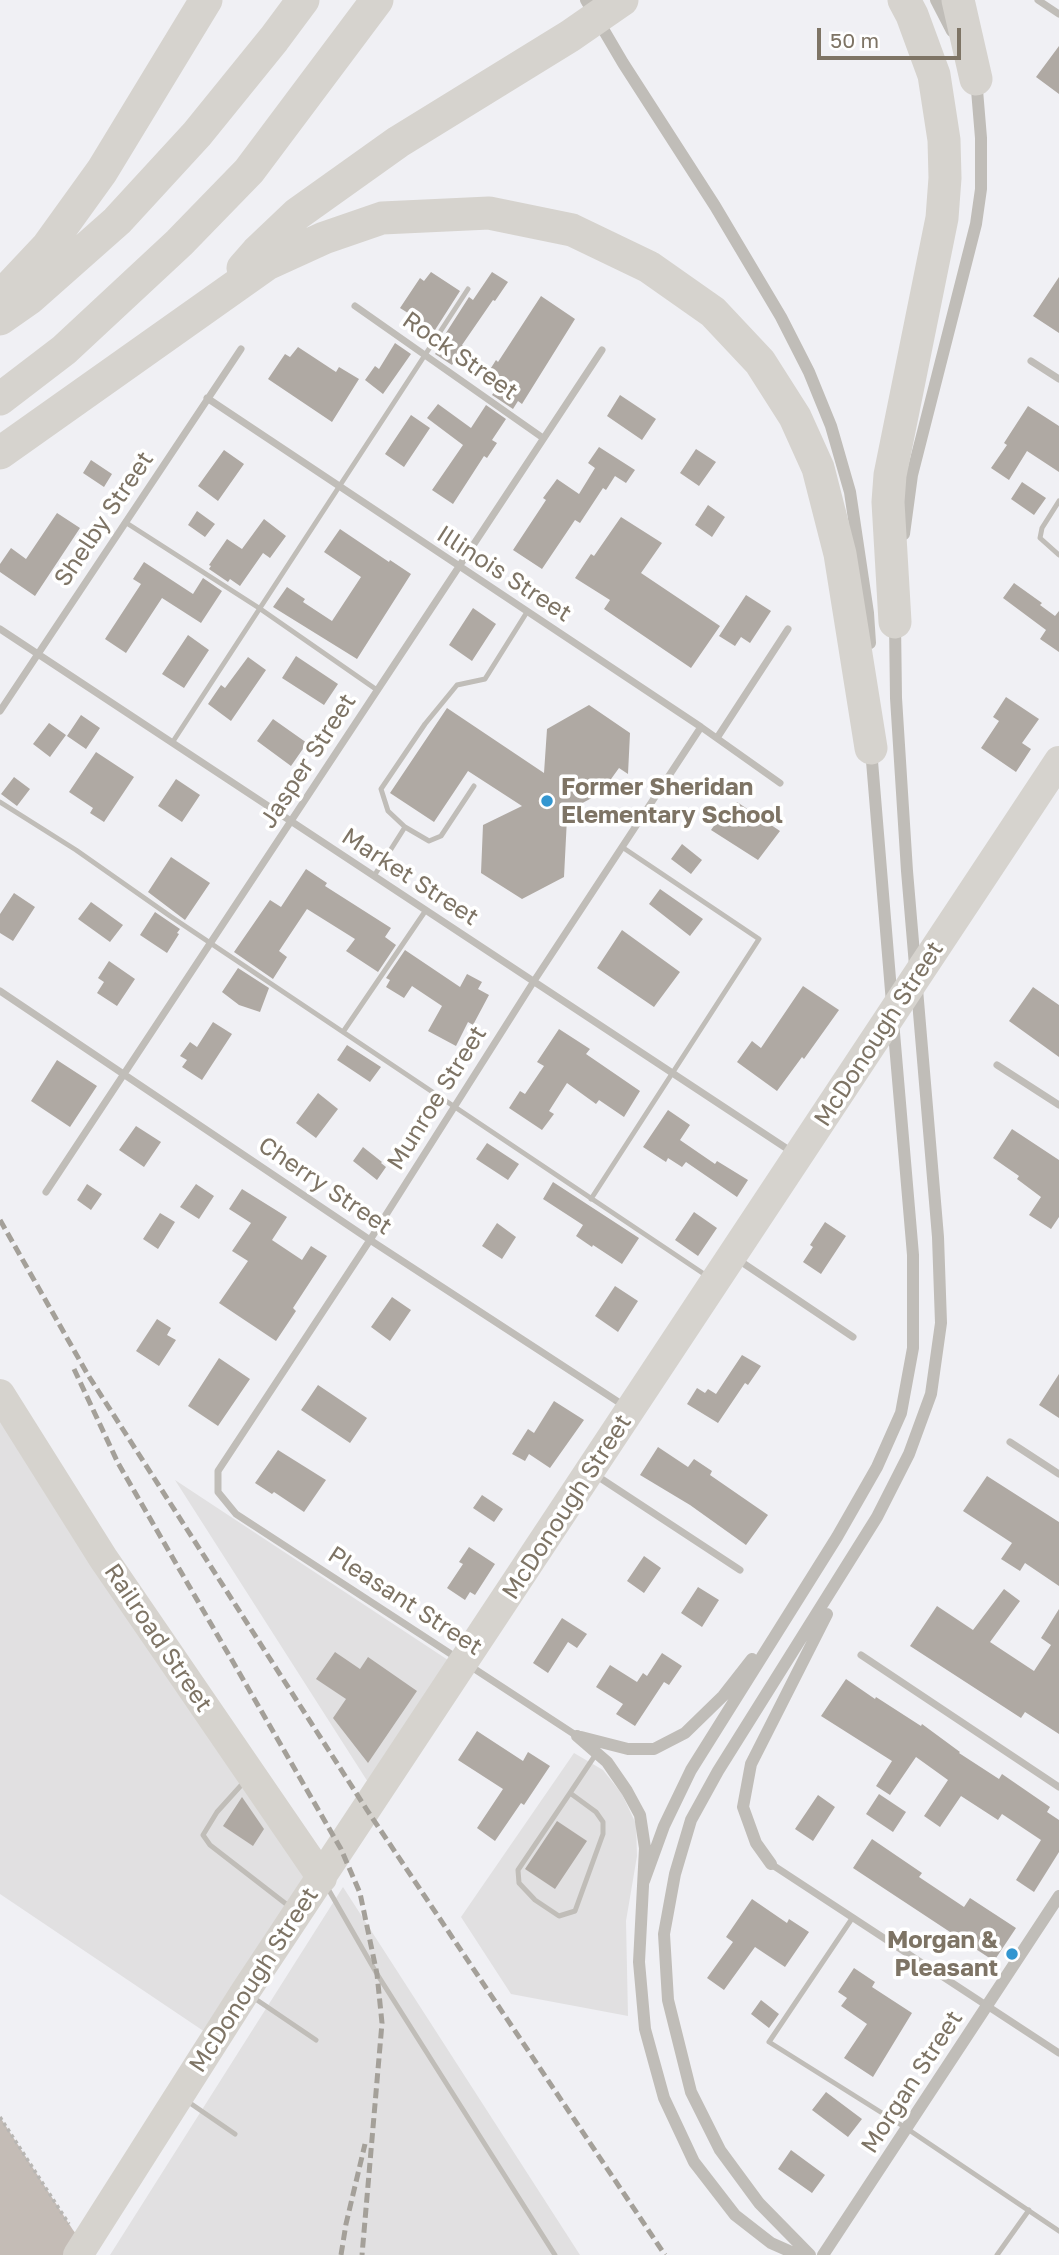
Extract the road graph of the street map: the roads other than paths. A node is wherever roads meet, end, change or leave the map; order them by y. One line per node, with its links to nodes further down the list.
1 (180, 0): 13 (highway)
2 (206, 0): 13 (highway)
3 (303, 0): 18 (highway)
4 (377, 0): 25 (highway)
5 (586, 0): 44 (street)
6 (622, 0): 15 (highway)
7 (904, 0): 35 (highway)
8 (936, 0): 12 (street)
9 (958, 0): 12 (highway)
10 (1038, 0): 11 (street)
11 (1059, 14)
12 (976, 79): 35 (street)
13 (102, 171): 16 (highway)
14 (468, 289): 21 (lane)
15 (222, 294): 27 (highway); 44 (highway)
16 (0, 297)
17 (355, 306): 21 (street, Rock Street)
18 (0, 319)
19 (241, 349): 24 (street, Shelby Street)
20 (602, 350): 26 (street, Jasper Street)
21 (425, 355): 26 (street, Rock Street); 28 (lane)
22 (1031, 361): 23 (street)
23 (1059, 379)
24 (207, 398): 28 (street, Illinois Street); 30 (street, Shelby Street)
25 (0, 399)
26 (543, 438): 32 (street, Jasper Street)
27 (0, 453)
28 (338, 486): 32 (street, Illinois Street); 33 (lane)
29 (1059, 501): 31 (lane)
30 (125, 522): 33 (lane); 38 (street, Shelby Street)
31 (1059, 555)
32 (457, 566): 34 (street, Illinois Street); 39 (street, Jasper Street)
33 (259, 608): 39 (lane); 43 (lane)
34 (527, 612): 41 (street, Illinois Street); 50 (lane)
35 (895, 622): 76 (street)
36 (0, 629): 38 (street, Market Street)
37 (788, 629): 42 (street)
38 (37, 654): 40 (street, Shelby Street); 43 (street, Market Street)
39 (377, 690): 49 (street, Jasper Street)
40 (0, 711)
41 (701, 727): 42 (street, Illinois Street); 51 (street, Munroe Street)
42 (717, 738): 46 (street, Illinois Street)
43 (172, 743): 49 (street, Market Street)
44 (870, 748): 78 (street)
45 (1059, 761): 63 (main road, McDonough Street)
46 (780, 783)
47 (474, 786): 50 (lane)
48 (0, 802): 54 (lane)
49 (292, 822): 52 (street, Market Street); 54 (street, Jasper Street)
50 (405, 827): 52 (lane)
51 (622, 847): 55 (street, Munroe Street); 59 (lane)
52 (374, 876): 53 (street, Market Street)
53 (426, 910): 55 (street, Market Street); 57 (lane)
54 (212, 943): 57 (lane); 60 (street, Jasper Street)
55 (534, 981): 59 (street, Market Street); 62 (street, Munroe Street)
56 (0, 991): 60 (street, Cherry Street)
57 (343, 1032): 62 (lane)
58 (997, 1065): 61 (street)
59 (672, 1072): 63 (street, Market Street); 65 (lane)
60 (125, 1074): 64 (street, Jasper Street); 66 (street, Cherry Street)
61 (1059, 1105)
62 (454, 1107): 65 (lane); 66 (street, Munroe Street)
63 (799, 1156): 67 (main road, McDonough Street)
64 (46, 1192)
65 (591, 1199): 68 (lane)
66 (370, 1240): 71 (street, Cherry Street); 75 (street, Munroe Street)
67 (733, 1256): 68 (main road, McDonough Street); 69 (street)
68 (716, 1282): 71 (main road, McDonough Street)
69 (853, 1337)
70 (0, 1394): 83 (main road, Railroad Street)
71 (631, 1410): 73 (main road, McDonough Street)
72 (1010, 1442): 74 (street)
73 (591, 1471): 77 (street); 80 (main road, McDonough Street)
74 (1059, 1474)
75 (219, 1492): 80 (street, Pleasant Street)
76 (877, 1517): 86 (street); 104 (street)
77 (740, 1570)
78 (800, 1595): 81 (street); 88 (street)
79 (861, 1654): 84 (street)
80 (464, 1663): 81 (street, Pleasant Street); 87 (main road, McDonough Street)
81 (577, 1736): 82 (street)
82 (597, 1753): 85 (lane); 88 (street)
83 (251, 1774): 87 (main road, Railroad Street); 90 (lane)
84 (1059, 1787)
85 (570, 1793): 85 (lane)
86 (771, 1864): 91 (street)
87 (322, 1878): 90 (main road, McDonough Street); 102 (lane)
88 (644, 1881): 103 (street)
89 (1059, 1896): 93 (street, Morgan Street)
90 (299, 1913): 92 (main road, McDonough Street)
91 (853, 1917): 93 (street); 97 (lane)
92 (245, 1992): 94 (lane); 96 (main road, McDonough Street)
93 (988, 2005): 95 (street); 97 (street, Morgan Street)
94 (317, 2040)
95 (1059, 2053)
96 (178, 2096): 98 (lane); 101 (main road, McDonough Street)
97 (906, 2128): 99 (lane); 105 (street, Morgan Street)
98 (235, 2134)
99 (1029, 2210): 100 (lane); 106 (lane)
100 (1059, 2231)
101 (82, 2237)
102 (555, 2255)
103 (798, 2255)
104 (810, 2255)
105 (823, 2255)
106 (997, 2255)

